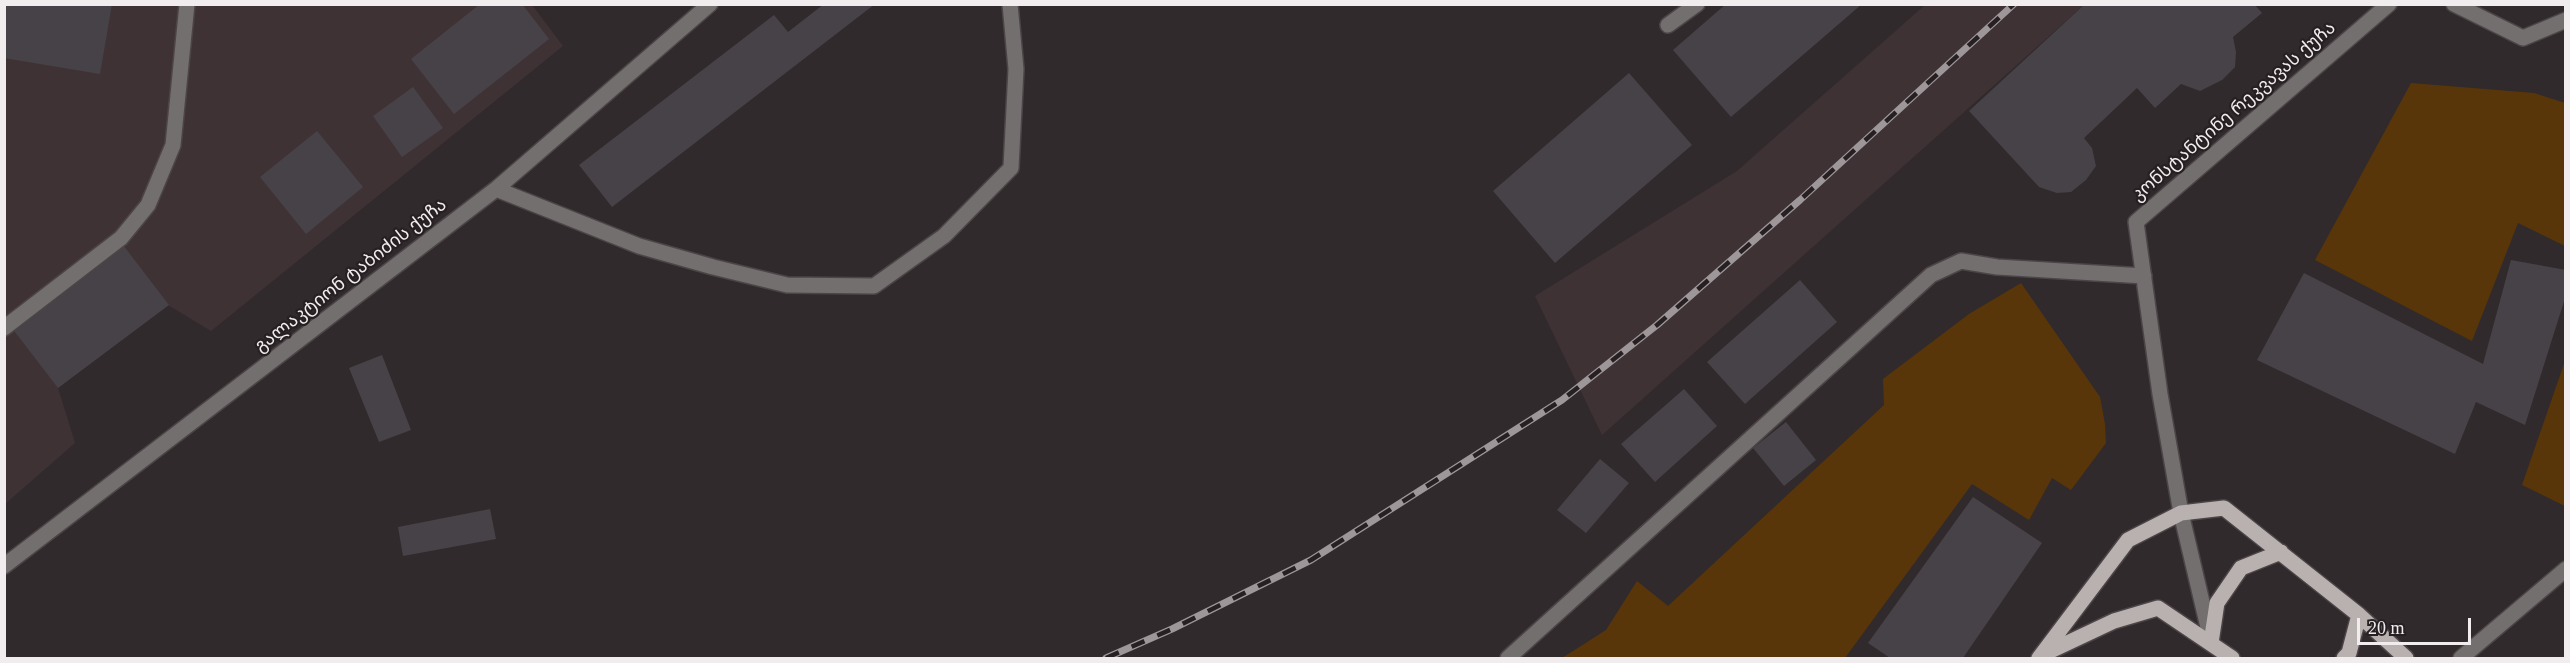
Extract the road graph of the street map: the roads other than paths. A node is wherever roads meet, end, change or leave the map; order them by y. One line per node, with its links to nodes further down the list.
1 (188, 4): 11 (street)
2 (710, 4): 9 (street, გალაკტიონ ტაბიძის ქუჩა)
3 (1010, 4): 9 (street)
4 (1697, 4): 8 (street)
5 (2389, 4): 10 (street, კონსტანტინე რეკვავას ქუჩა)
6 (2454, 4): 7 (street)
7 (2565, 20)
8 (1668, 26)
9 (496, 189): 14 (street, გალაკტიონ ტაბიძის ქუჩა)
10 (2144, 276): 12 (street, კონსტანტინე რეკვავას ქუჩა); 19 (street)
11 (4, 328)
12 (2181, 513): 13 (main road); 17 (street, კონსტანტინე რეკვავას ქუჩა); 18 (main road)
13 (2281, 552): 16 (main road); 17 (main road)
14 (4, 566)
15 (2565, 569): 23 (street)
16 (2360, 615): 21 (main road); 22 (main road)
17 (2211, 643): 18 (main road); 20 (main road)
18 (2040, 657)
19 (1508, 658)
20 (2232, 658)
21 (2344, 658)
22 (2406, 658)
23 (2461, 658)

